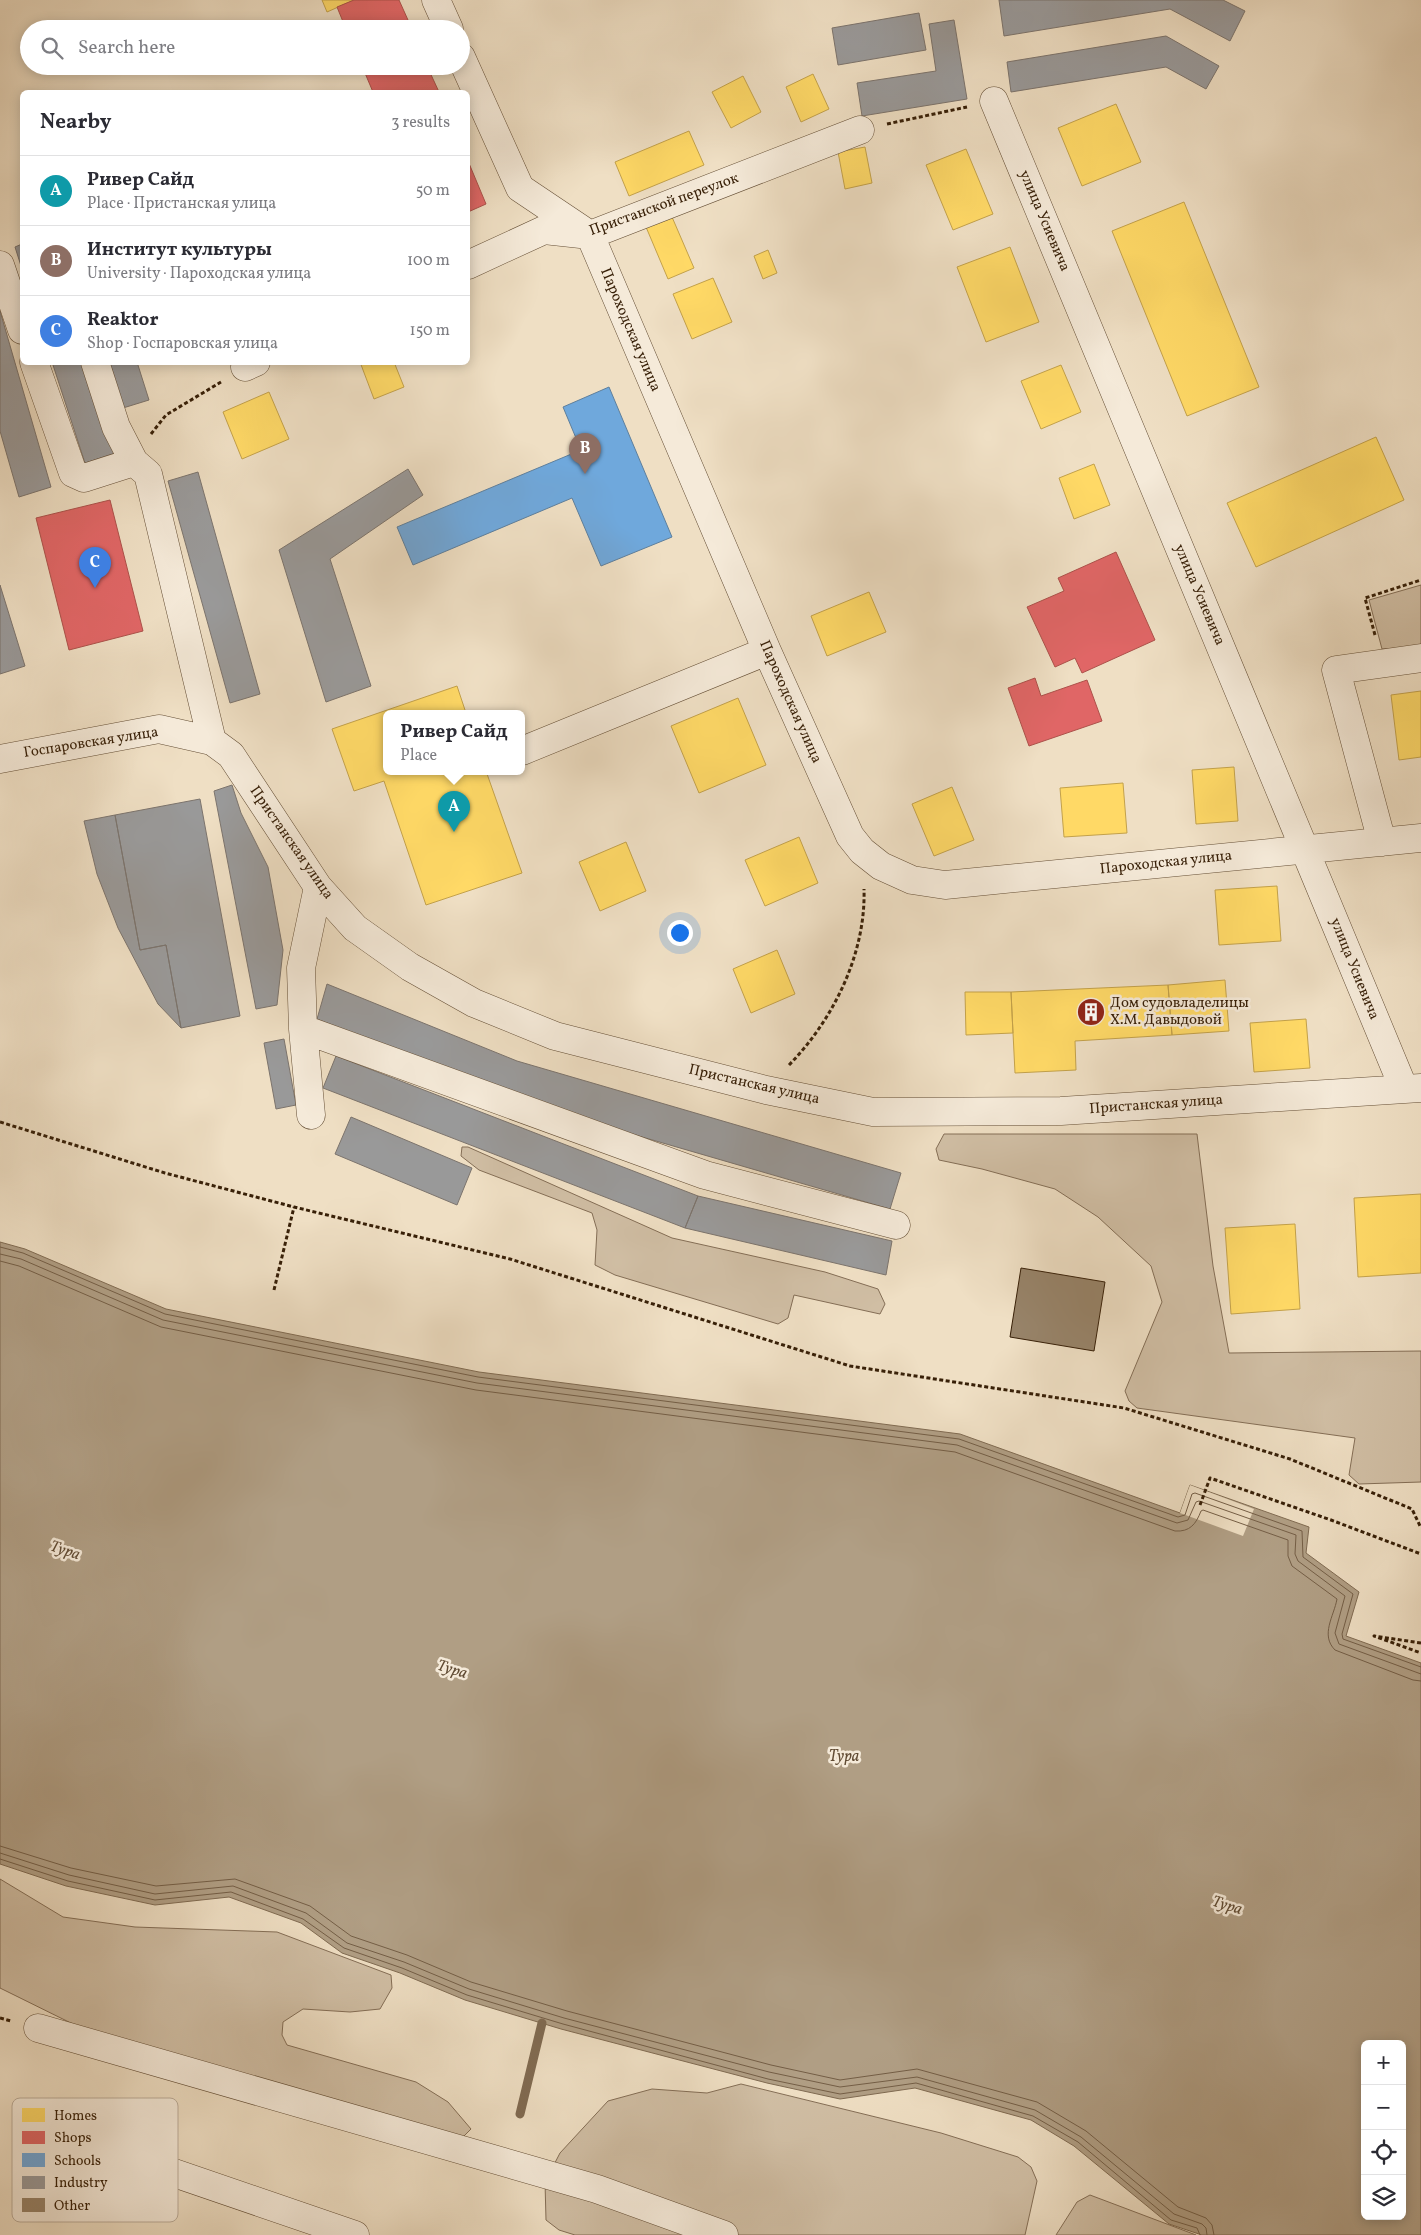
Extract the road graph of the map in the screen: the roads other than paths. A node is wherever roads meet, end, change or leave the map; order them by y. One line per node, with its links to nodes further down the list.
1 (436, 0): 2 (street)
2 (444, 20)
3 (469, 75): 6 (street)
4 (994, 101): 20 (street, улица Усиевича)
5 (860, 130): 6 (street, Пристанской переулок)
6 (590, 235): 7 (street, Пристанской переулок); 13 (street, Пароходская улица)
7 (470, 264)
8 (0, 265): 9 (street)
9 (20, 324)
10 (35, 365): 12 (street)
11 (96, 365): 12 (street)
12 (141, 468): 15 (street)
13 (767, 651): 16 (street); 20 (street, Пароходская улица)
14 (1421, 658): 19 (street)
15 (212, 741): 17 (street, Госпаровская улица); 21 (street, Пристанская улица)
16 (525, 750)
17 (0, 759)
18 (1421, 838): 19 (street, Пароходская улица)
19 (1382, 842): 20 (street, Пароходская улица)
20 (1305, 850): 23 (street, улица Усиевича)
21 (318, 887): 22 (street); 23 (street, Пристанская улица)
22 (303, 1029): 24 (street); 25 (street)
23 (1412, 1088)
24 (311, 1115)
25 (896, 1225)
26 (38, 2028): 29 (street)
27 (178, 2175): 28 (street)
28 (355, 2235)
29 (724, 2235)

